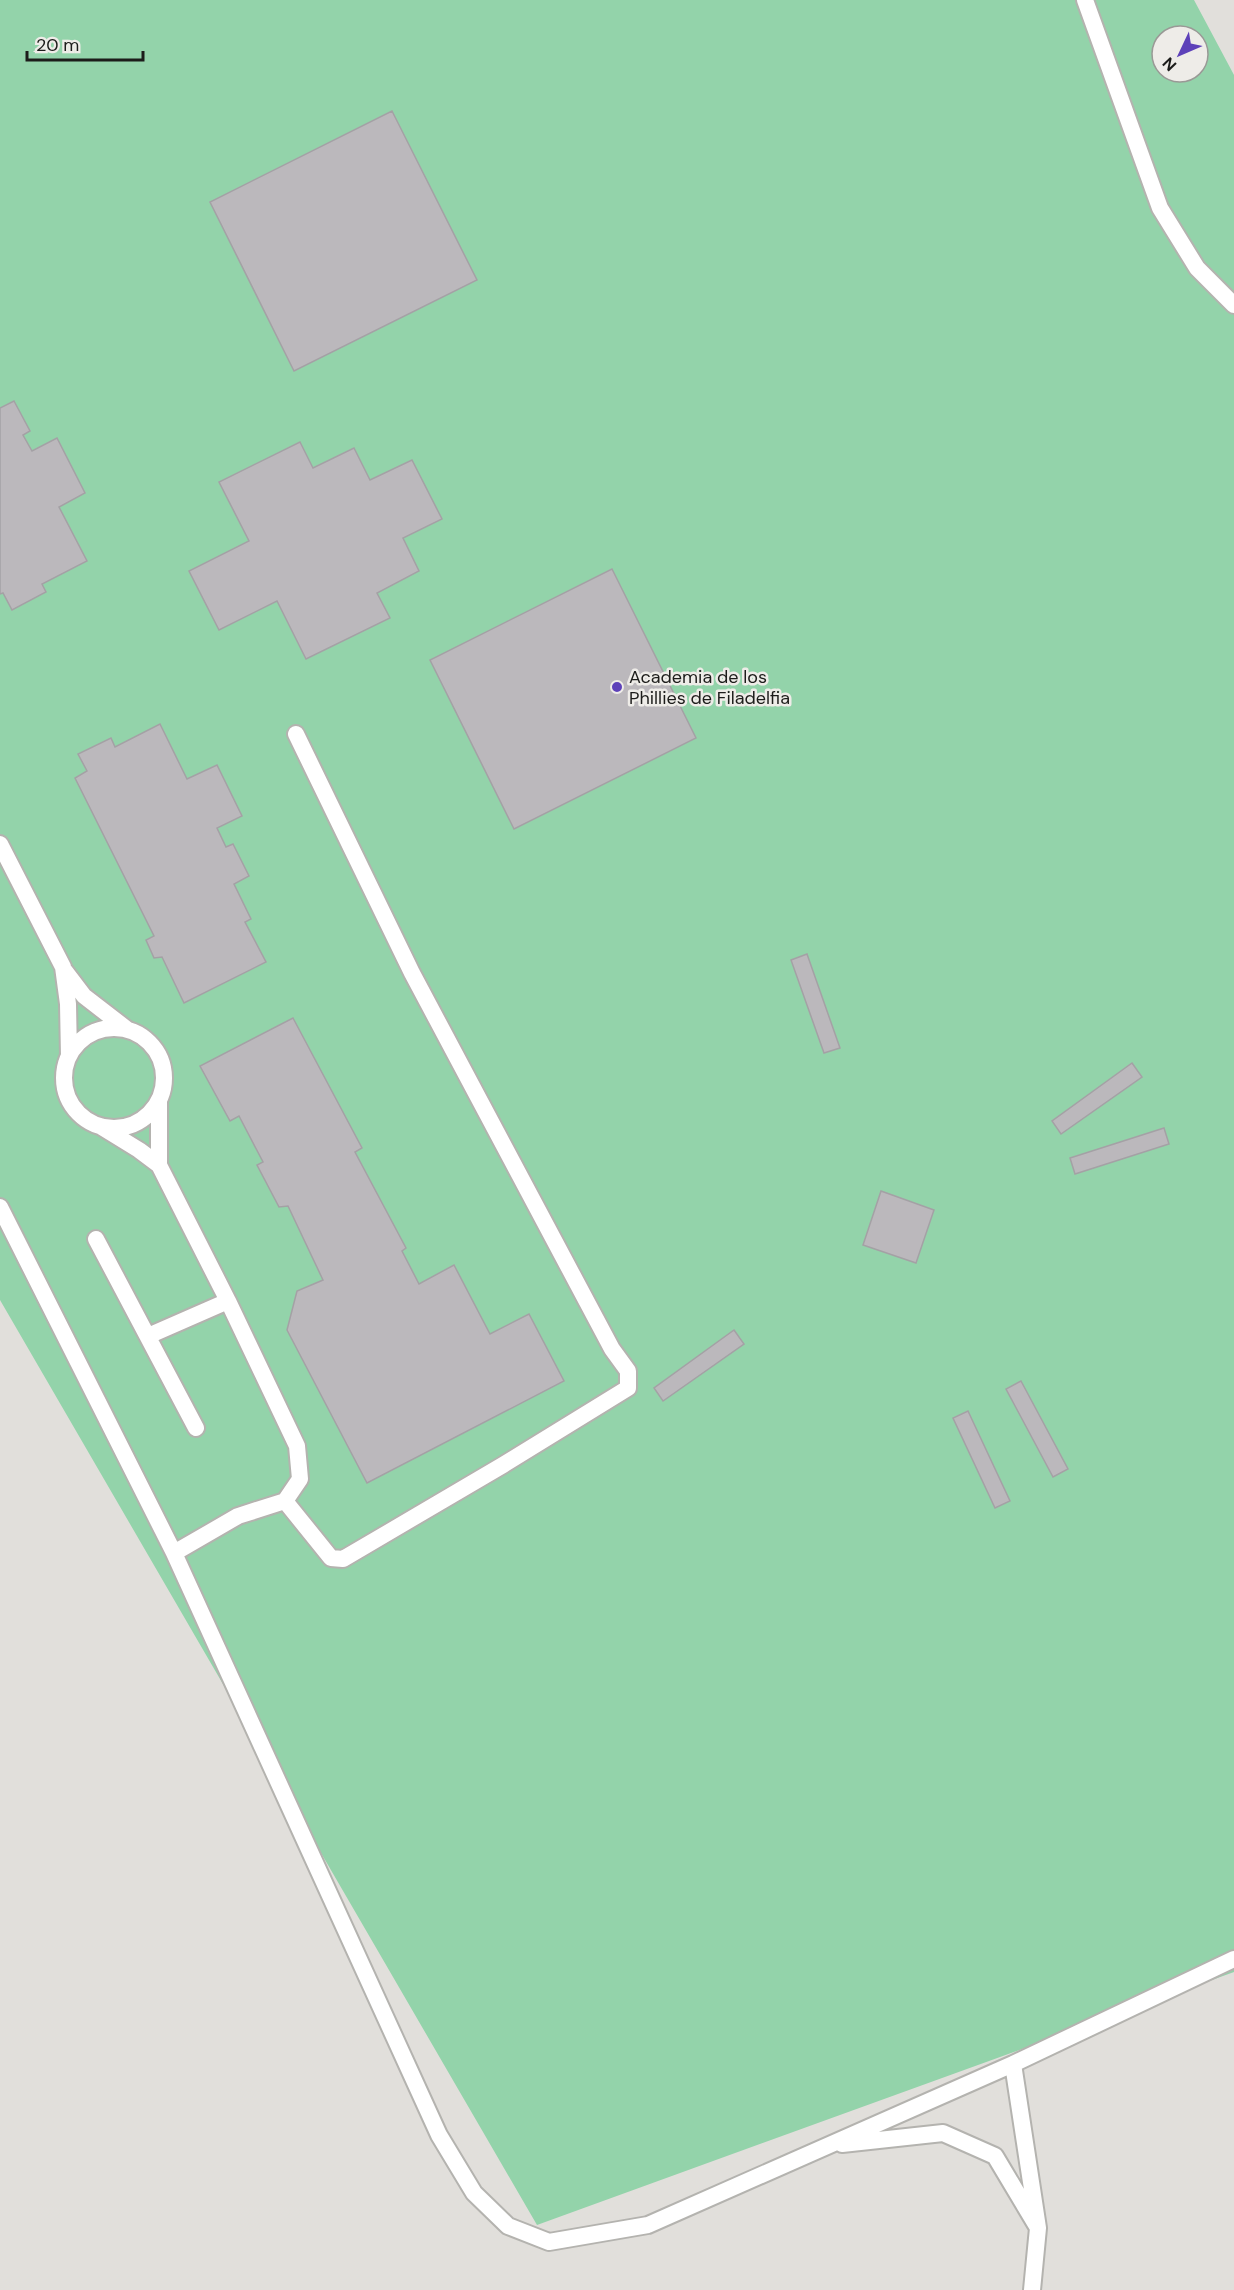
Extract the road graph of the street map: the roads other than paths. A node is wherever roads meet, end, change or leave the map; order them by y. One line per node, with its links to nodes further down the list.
1 (1085, 0): 2 (lane)
2 (1234, 304)
3 (296, 734): 16 (lane)
4 (0, 844): 5 (lane)
5 (63, 967): 6 (lane); 7 (lane)
6 (128, 1030): 7 (lane); 8 (lane)
7 (69, 1056): 9 (lane)
8 (159, 1100): 9 (lane); 10 (lane)
9 (100, 1126): 10 (lane)
10 (159, 1164): 13 (lane)
11 (0, 1207): 17 (lane)
12 (96, 1239): 14 (lane)
13 (228, 1301): 14 (lane); 16 (lane)
14 (148, 1336): 15 (lane)
15 (196, 1428)
16 (285, 1501): 17 (lane)
17 (174, 1553): 20 (lane)
18 (1234, 1959): 19 (lane)
19 (1013, 2064): 20 (lane); 21 (lane)
20 (826, 2146): 21 (lane)
21 (1038, 2228): 22 (lane)
22 (1032, 2290)

